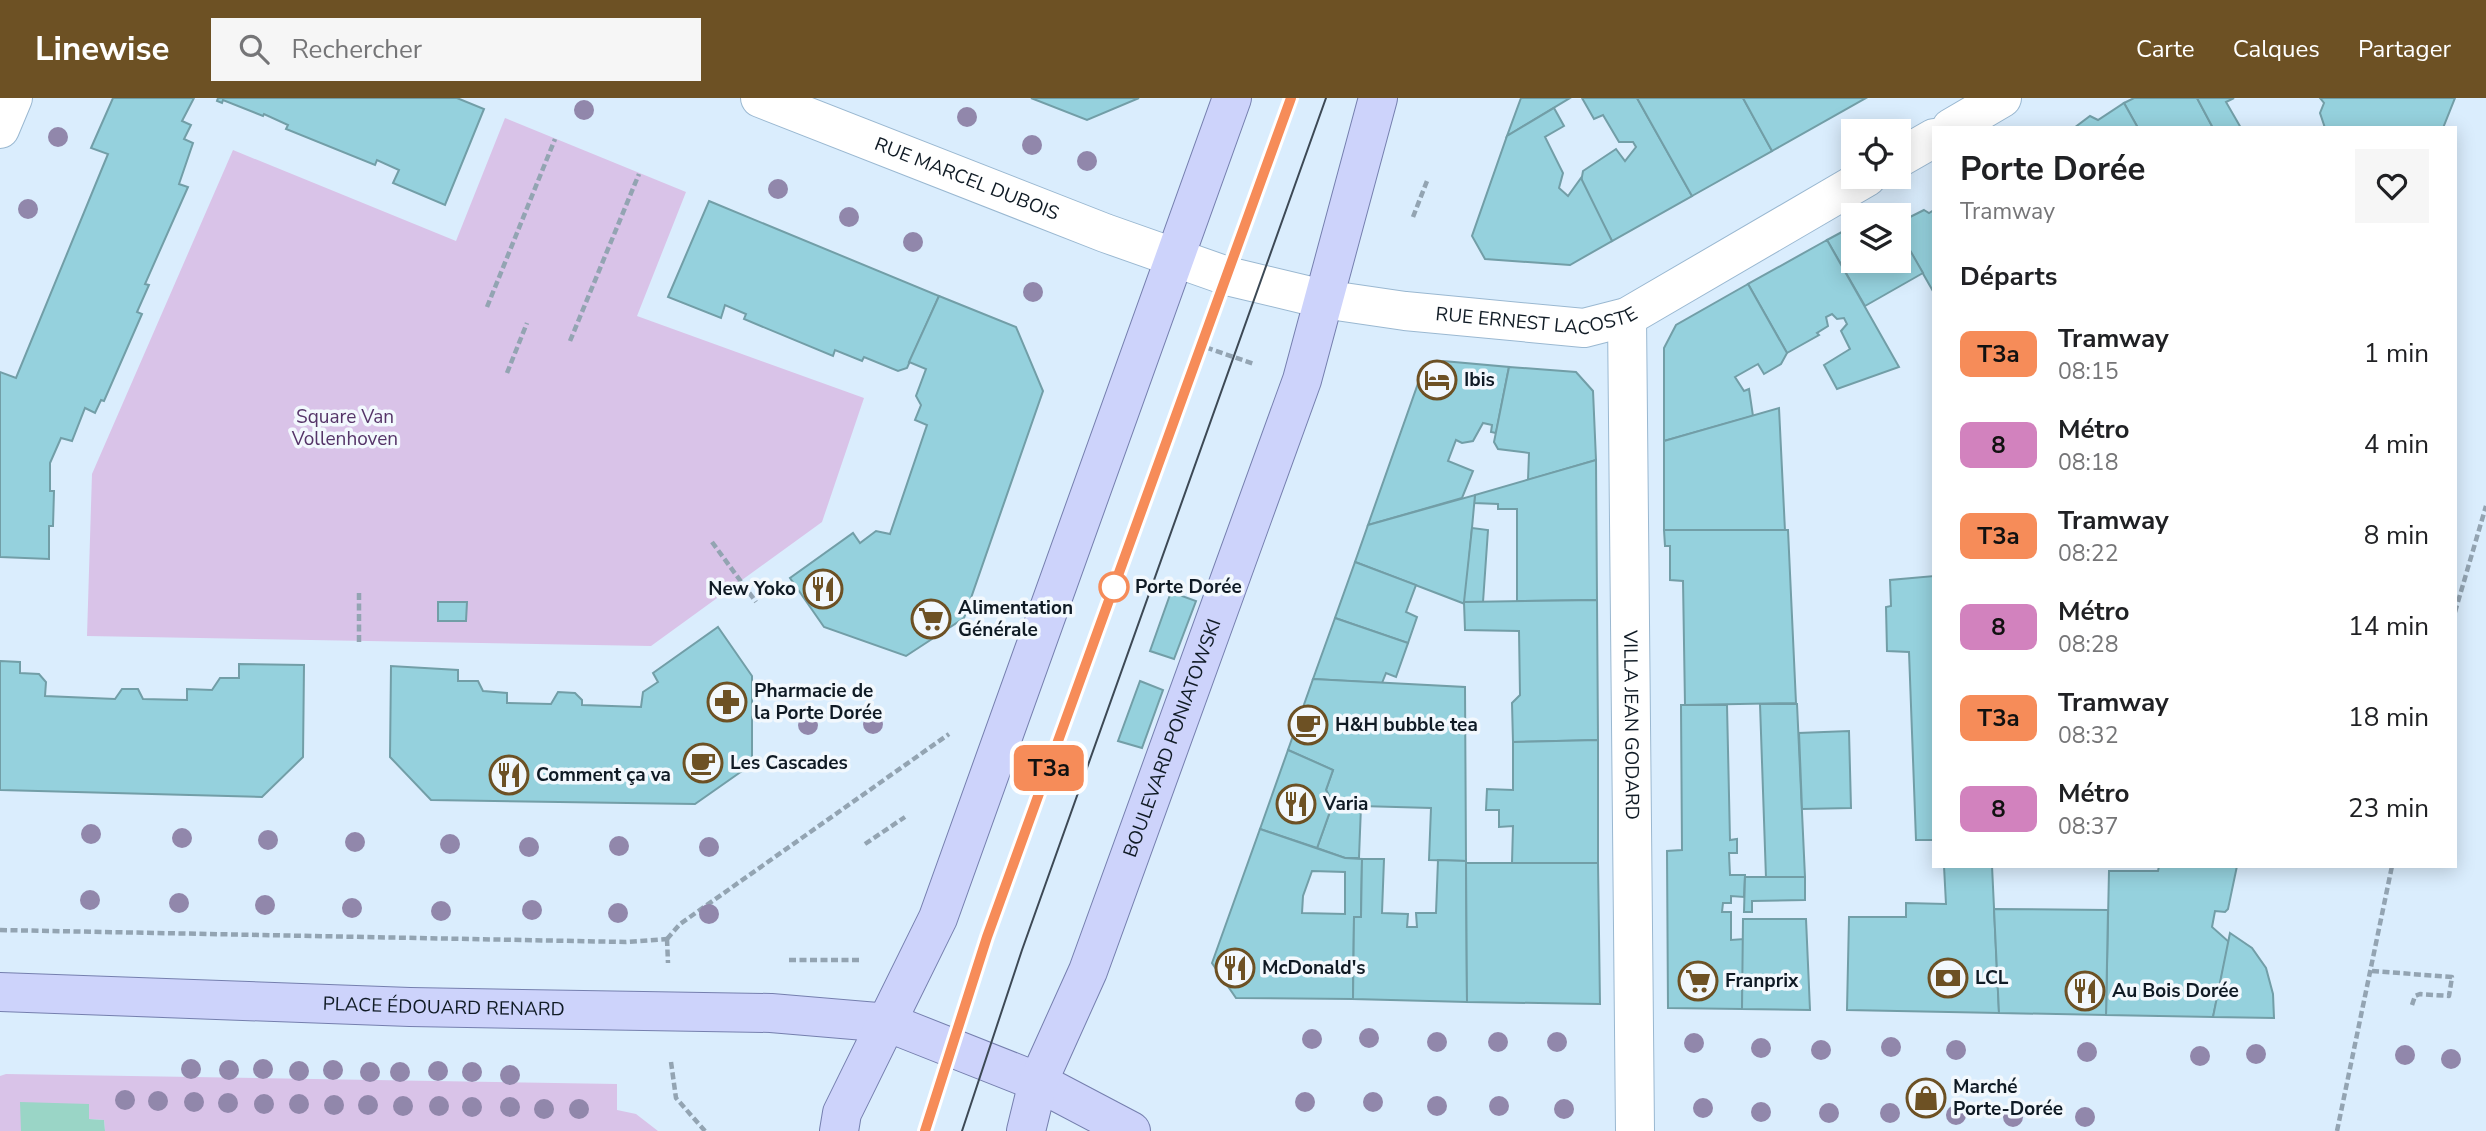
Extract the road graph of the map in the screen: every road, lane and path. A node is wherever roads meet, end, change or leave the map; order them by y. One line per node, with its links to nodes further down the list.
1 (13, 98): 7 (street)
2 (760, 98): 15 (street, RUE MARCEL DUBOIS)
3 (1232, 98): 15 (main road)
4 (1378, 98): 16 (main road, BOULEVARD PONIATOWSKI)
5 (2002, 98): 6 (street)
6 (1954, 126)
7 (0, 129)
8 (555, 139): 17 (path)
9 (1932, 139): 10 (street)
10 (1911, 151)
11 (639, 174): 21 (path)
12 (1427, 181): 14 (path)
13 (1846, 189): 18 (street, RUE ERNEST LACOSTE)
14 (1413, 217)
15 (1175, 260): 16 (street, RUE ERNEST LACOSTE); 20 (main road)
16 (1323, 299): 18 (street, RUE ERNEST LACOSTE); 23 (main road, BOULEVARD PONIATOWSKI)
17 (487, 307)
18 (1627, 317): 47 (street, VILLA JEAN GODARD)
19 (527, 323): 22 (path)
20 (1150, 327): 23 (path); 40 (main road)
21 (570, 341)
22 (507, 373)
23 (1302, 380): 42 (main road, BOULEVARD PONIATOWSKI)
24 (2486, 506): 28 (path)
25 (712, 542): 27 (path)
26 (359, 590): 29 (path)
27 (756, 602)
28 (2457, 605)
29 (359, 642)
30 (956, 729): 35 (path)
31 (905, 817): 32 (path)
32 (865, 844)
33 (2392, 868): 37 (path)
34 (0, 930): 35 (path)
35 (667, 939): 36 (path)
36 (668, 961)
37 (2372, 971): 39 (path); 48 (path)
38 (0, 992): 40 (main road, PLACE ÉDOUARD RENARD)
39 (2412, 1005)
40 (889, 1023): 42 (main road, PLACE ÉDOUARD RENARD); 44 (main road)
41 (672, 1056): 43 (path)
42 (1038, 1082): 45 (main road, BOULEVARD PONIATOWSKI); 46 (main road, PLACE ÉDOUARD RENARD)
43 (705, 1131)
44 (839, 1131)
45 (1026, 1131)
46 (1131, 1131)
47 (1636, 1131)
48 (2337, 1131)

